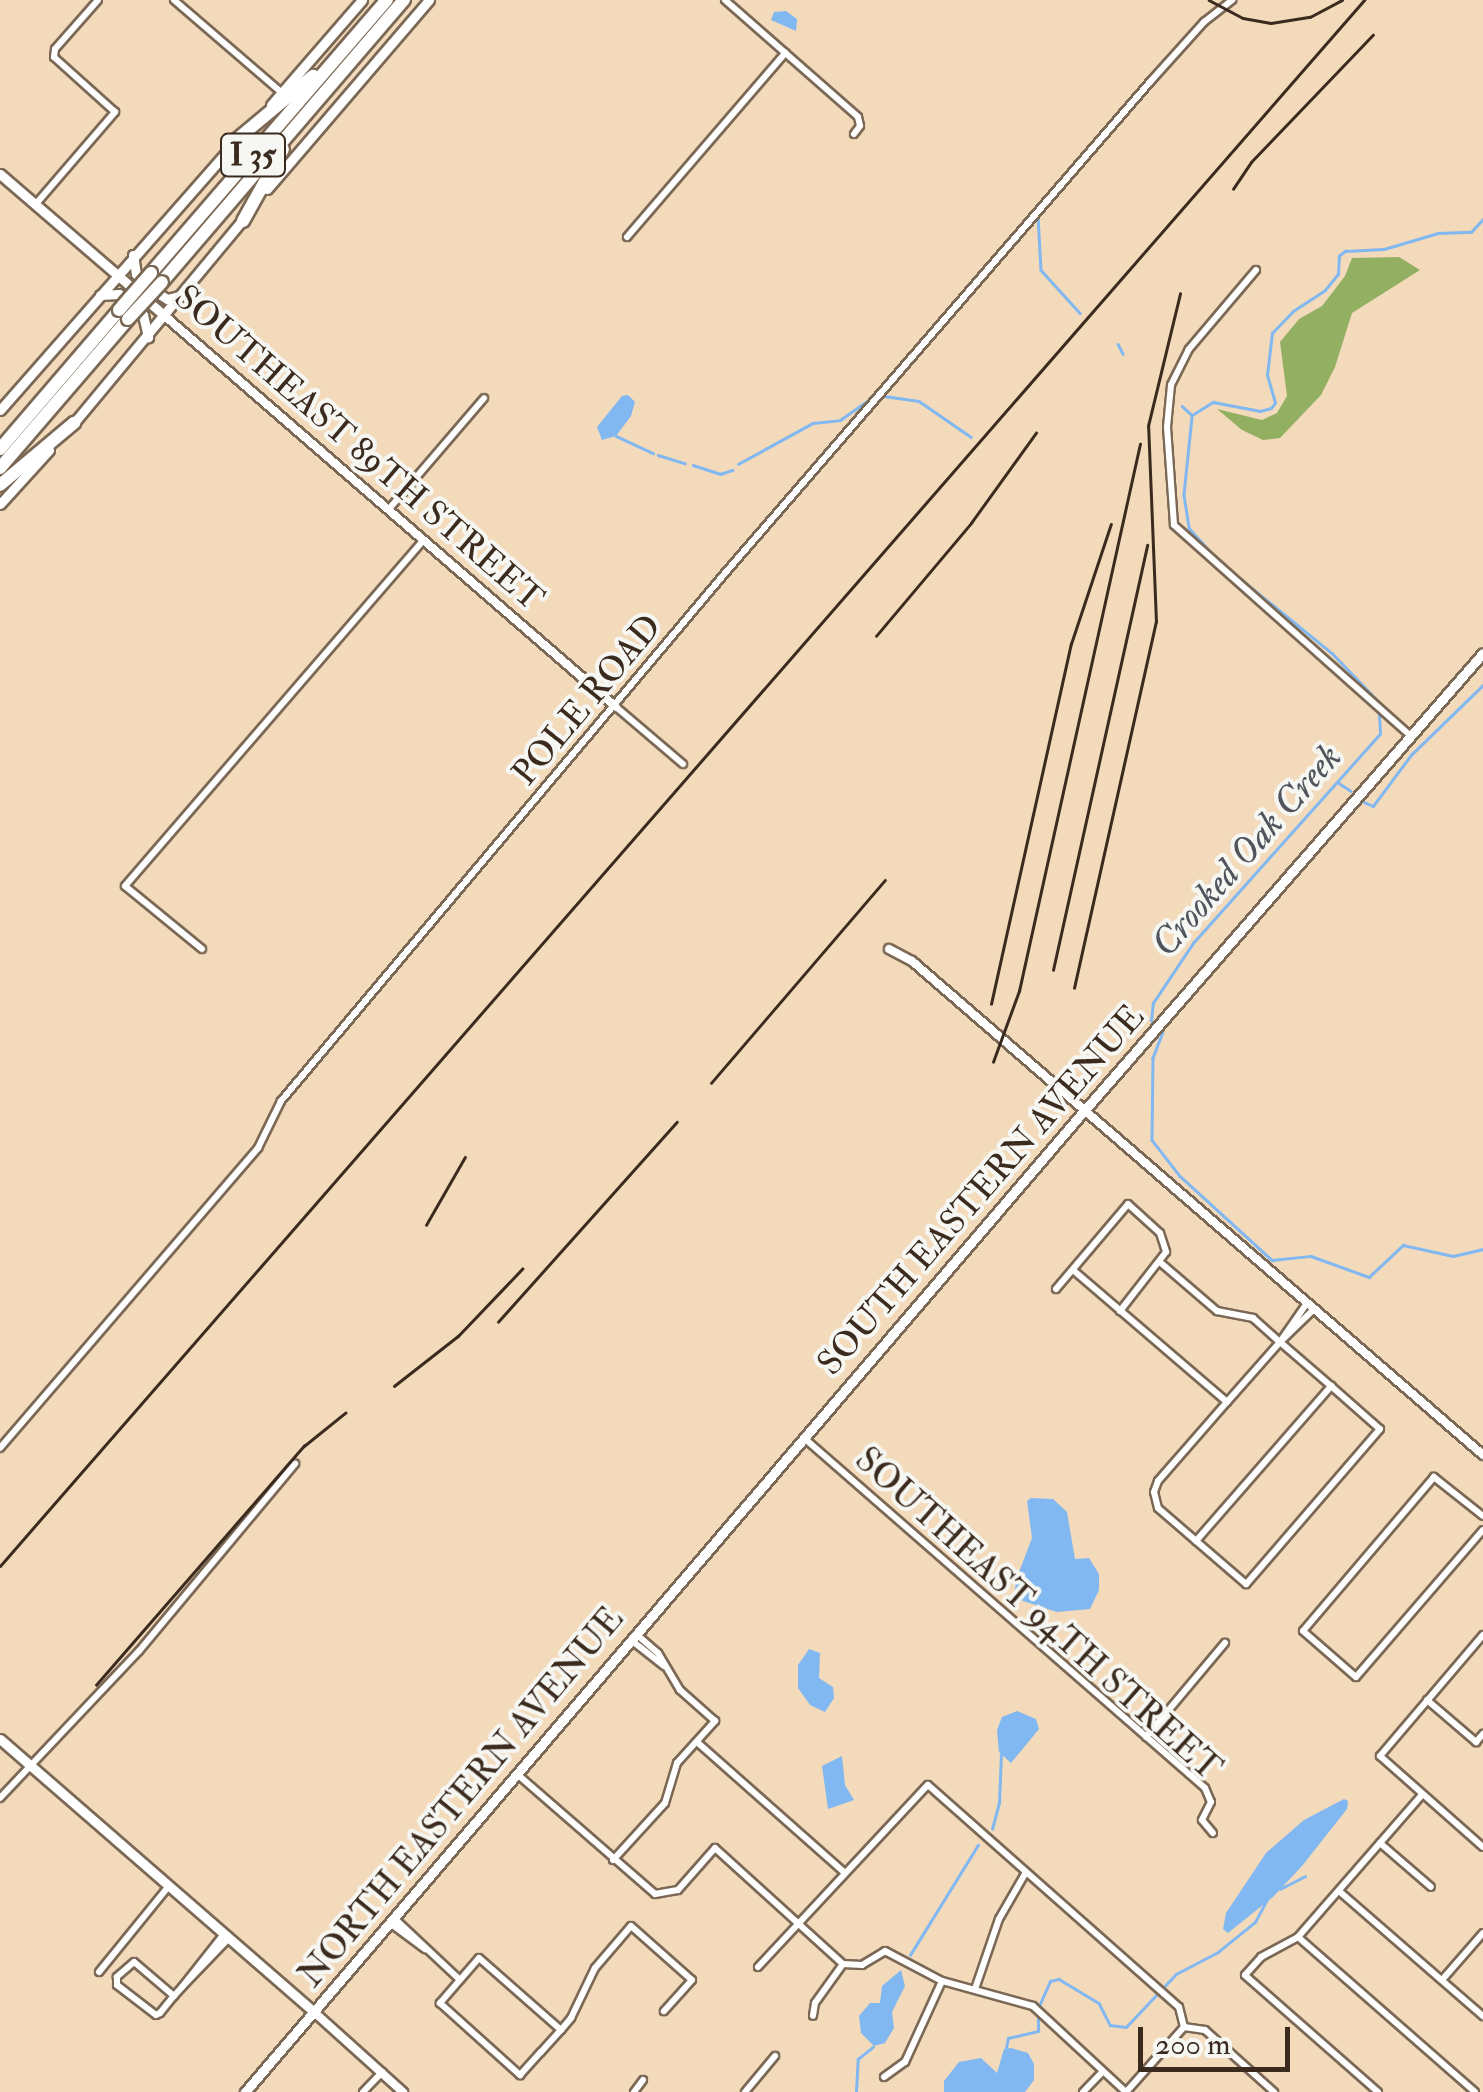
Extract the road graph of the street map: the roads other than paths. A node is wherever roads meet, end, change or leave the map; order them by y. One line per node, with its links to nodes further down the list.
1 (98, 0): 16 (street)
2 (174, 0): 11 (street)
3 (361, 0): 11 (main road)
4 (387, 0): 9 (highway, I 35)
5 (404, 0): 12 (highway, I 35)
6 (428, 0): 17 (main road)
7 (725, 0): 10 (street)
8 (1232, 0): 38 (street, POLE ROAD)
9 (355, 37): 14 (highway); 22 (highway, I 35)
10 (784, 53): 13 (street); 18 (street)
11 (282, 93): 14 (main road)
12 (298, 123): 17 (highway); 22 (highway, I 35)
13 (854, 134)
14 (235, 141): 19 (main road)
15 (0, 174): 16 (main road, SOUTHEAST 89TH STREET)
16 (35, 205): 21 (main road, SOUTHEAST 89TH STREET)
17 (242, 221): 23 (main road)
18 (628, 237)
19 (133, 255): 21 (main road); 23 (main road)
20 (1256, 270): 39 (street)
21 (116, 274): 24 (main road); 26 (main road, SOUTHEAST 89TH STREET)
22 (156, 277): 25 (highway, I 35, bridge)
23 (185, 294): 26 (main road)
24 (98, 295): 27 (main road); 29 (main road)
25 (124, 314): 31 (highway, I 35); 32 (highway, I 35)
26 (166, 317): 27 (main road); 35 (street, SOUTHEAST 89TH STREET)
27 (148, 338): 30 (main road)
28 (484, 398): 35 (street)
29 (0, 410)
30 (74, 423): 33 (highway); 34 (main road)
31 (0, 449)
32 (0, 468)
33 (0, 485)
34 (0, 504)
35 (389, 509): 36 (street, SOUTHEAST 89TH STREET)
36 (424, 540): 38 (street, SOUTHEAST 89TH STREET); 41 (street)
37 (1483, 653): 39 (main road, SOUTH EASTERN AVENUE)
38 (616, 707): 40 (street, SOUTHEAST 89TH STREET); 53 (street, POLE ROAD)
39 (1411, 736): 43 (main road, SOUTH EASTERN AVENUE)
40 (683, 764)
41 (202, 949)
42 (889, 949): 43 (street)
43 (1084, 1111): 47 (street); 52 (main road, SOUTH EASTERN AVENUE)
44 (1161, 1264): 45 (street); 48 (street); 49 (street)
45 (1072, 1270): 46 (street); 48 (street)
46 (1056, 1288)
47 (1310, 1306): 49 (street); 54 (street)
48 (1120, 1310): 51 (street)
49 (1280, 1342): 50 (street); 51 (street)
50 (1331, 1386): 59 (street); 59 (street)
51 (1226, 1402): 59 (street)
52 (804, 1438): 58 (main road, SOUTH EASTERN AVENUE); 65 (street, SOUTHEAST 94TH STREET)
53 (0, 1448)
54 (1483, 1455)
55 (295, 1464): 68 (street)
56 (1483, 1516): 57 (street)
57 (1483, 1530)
58 (718, 1538): 61 (main road, NORTH EASTERN AVENUE)
59 (1196, 1541)
60 (1483, 1635): 63 (street)
61 (633, 1637): 66 (street); 69 (main road, NORTH EASTERN AVENUE)
62 (1225, 1644): 65 (street)
63 (1426, 1700): 64 (street); 70 (street)
64 (1483, 1734)
65 (1146, 1738): 72 (street, SOUTHEAST 94TH STREET)
66 (697, 1742): 76 (street); 77 (street)
67 (2, 1744): 68 (main road)
68 (30, 1766): 71 (street); 79 (main road)
69 (517, 1774): 76 (street); 82 (main road, NORTH EASTERN AVENUE)
70 (1422, 1794): 74 (street); 75 (street)
71 (0, 1798)
72 (1213, 1833)
73 (1483, 1834): 75 (street)
74 (1380, 1843): 80 (street); 81 (street)
75 (1480, 1844)
76 (613, 1860): 83 (street)
77 (844, 1872): 78 (street); 83 (street)
78 (1026, 1872): 93 (street); 99 (street)
79 (169, 1886): 85 (main road); 89 (street)
80 (1431, 1887)
81 (1339, 1891): 86 (street); 91 (street)
82 (392, 1921): 90 (street); 96 (main road, NORTH EASTERN AVENUE)
83 (798, 1923): 87 (street); 88 (street)
84 (1483, 1933): 91 (street)
85 (226, 1936): 94 (street); 96 (main road)
86 (1298, 1937): 114 (street); 115 (street)
87 (843, 1964): 92 (street); 97 (street)
88 (758, 1967)
89 (99, 1972)
90 (459, 1980): 100 (street); 100 (street)
91 (1442, 1980): 98 (street)
92 (942, 1981): 93 (street); 104 (street)
93 (974, 1989): 103 (street)
94 (174, 1996): 94 (street)
95 (664, 2011): 100 (street)
96 (314, 2012): 102 (street); 106 (main road, NORTH EASTERN AVENUE)
97 (812, 2016)
98 (1483, 2016)
99 (1184, 2027): 112 (street); 113 (street)
100 (561, 2030)
101 (776, 2056): 110 (street)
102 (382, 2072): 107 (street); 108 (street)
103 (1102, 2072): 111 (street); 112 (street)
104 (884, 2077)
105 (644, 2080): 109 (street)
106 (245, 2092)
107 (364, 2092)
108 (403, 2092)
109 (634, 2092)
110 (746, 2092)
111 (1083, 2092)
112 (1126, 2092)
113 (1274, 2092)
114 (1378, 2092)
115 (1475, 2092)

